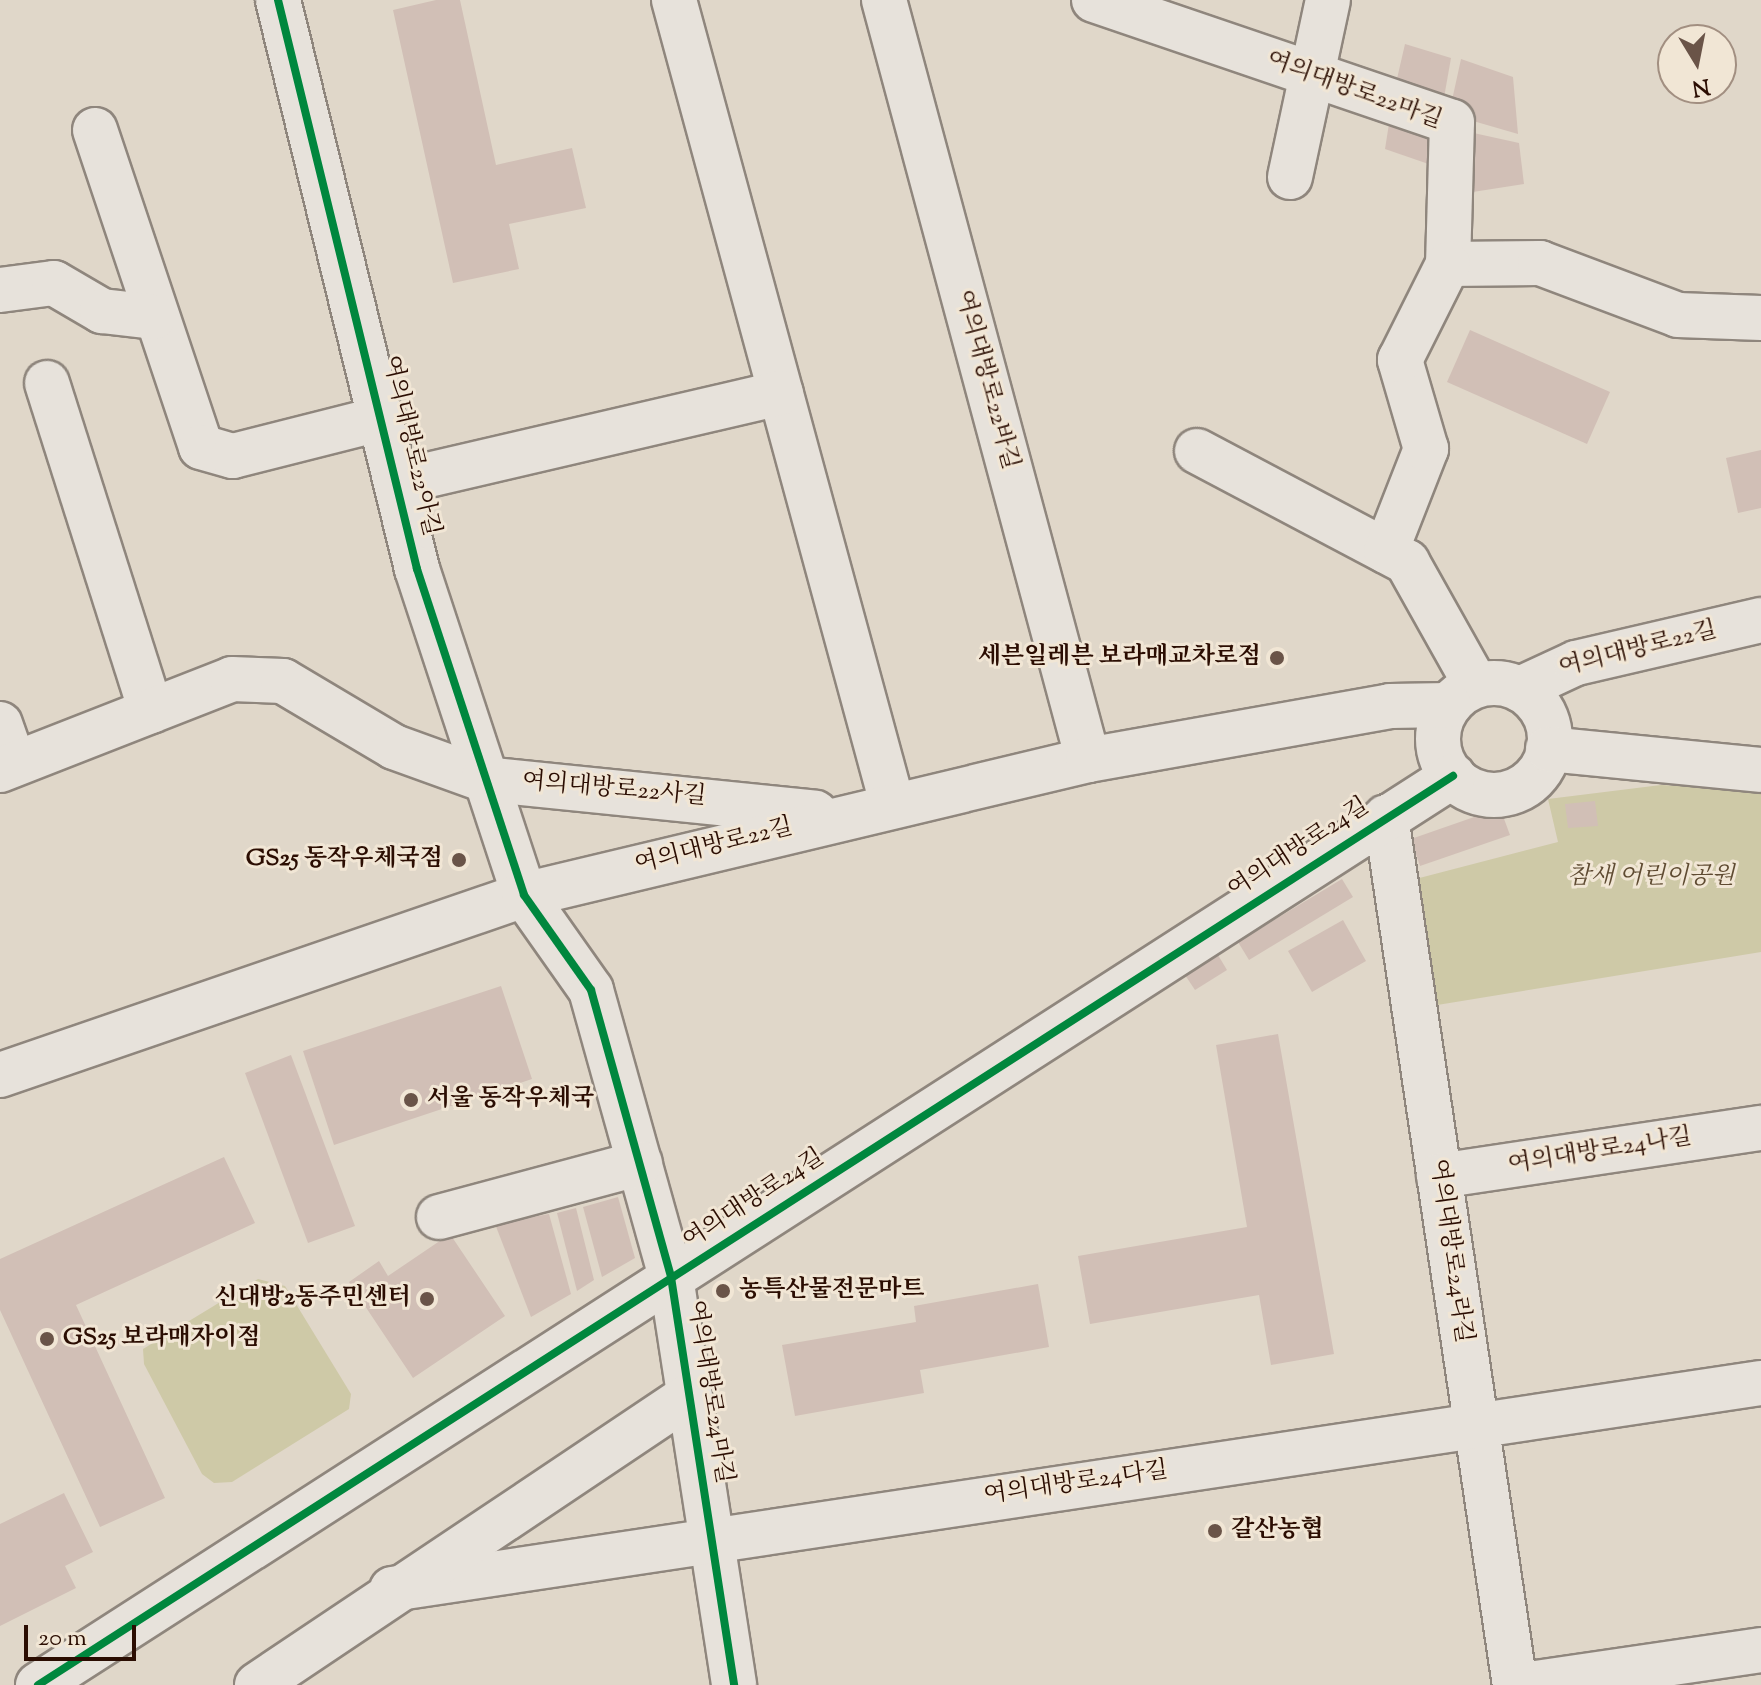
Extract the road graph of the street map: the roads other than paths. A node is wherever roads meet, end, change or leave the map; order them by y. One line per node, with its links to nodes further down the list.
1 (278, 0): 15 (street, 여의대방로22아길)
2 (674, 0): 14 (street)
3 (884, 0): 25 (street, 여의대방로22바길)
4 (1094, 0): 6 (street, 여의대방로22마길)
5 (1328, 0): 6 (street)
6 (1312, 75): 8 (street); 9 (street, 여의대방로22마길)
7 (95, 130): 11 (street)
8 (1290, 177)
9 (1448, 264): 12 (street); 18 (street)
10 (0, 290): 11 (street)
11 (154, 317): 15 (street)
12 (1761, 318)
13 (47, 383): 22 (street)
14 (781, 393): 17 (street); 29 (street)
15 (383, 418): 17 (street, 여의대방로22아길)
16 (1197, 451): 18 (street)
17 (398, 482): 28 (street, 여의대방로22아길)
18 (1386, 551): 21 (street)
19 (1761, 620): 20 (street, 여의대방로22길)
20 (1520, 689): 21 (street); 23 (street)
21 (1462, 695): 25 (street, 여의대방로22길); 27 (street)
22 (151, 711): 24 (street, 여의대방로22사길); 28 (street, 여의대방로22사길)
23 (1548, 749): 26 (street); 27 (street)
24 (5, 753)
25 (1088, 760): 29 (street, 여의대방로22길)
26 (1761, 770)
27 (1453, 776): 31 (street, 여의대방로24길)
28 (483, 779): 30 (street, 여의대방로22사길); 32 (street, 여의대방로22아길)
29 (892, 803): 30 (street, 여의대방로22길)
30 (835, 817): 32 (street, 여의대방로22길)
31 (1386, 817): 36 (street, 여의대방로24라길); 38 (street, 여의대방로24길)
32 (524, 895): 33 (street, 여의대방로22길); 35 (street, 여의대방로24마길)
33 (0, 1075)
34 (1761, 1128): 36 (street, 여의대방로24나길)
35 (640, 1163): 37 (street); 38 (street, 여의대방로24마길)
36 (1439, 1176): 41 (street, 여의대방로24라길)
37 (439, 1217)
38 (671, 1277): 40 (street, 여의대방로24마길); 45 (street, 여의대방로24길)
39 (1761, 1383): 41 (street, 여의대방로24다길)
40 (690, 1395): 42 (street, 여의대방로24마길); 43 (street, 여의대방로24다길)
41 (1476, 1425): 42 (street, 여의대방로24다길); 48 (street, 여의대방로24라길)
42 (712, 1538): 43 (street, 여의대방로24다길); 47 (street, 여의대방로24마길)
43 (392, 1589): 46 (street, 여의대방로24다길)
44 (1761, 1650): 49 (street)
45 (60, 1679)
46 (257, 1685)
47 (734, 1685)
48 (1515, 1685)
49 (1522, 1685)

